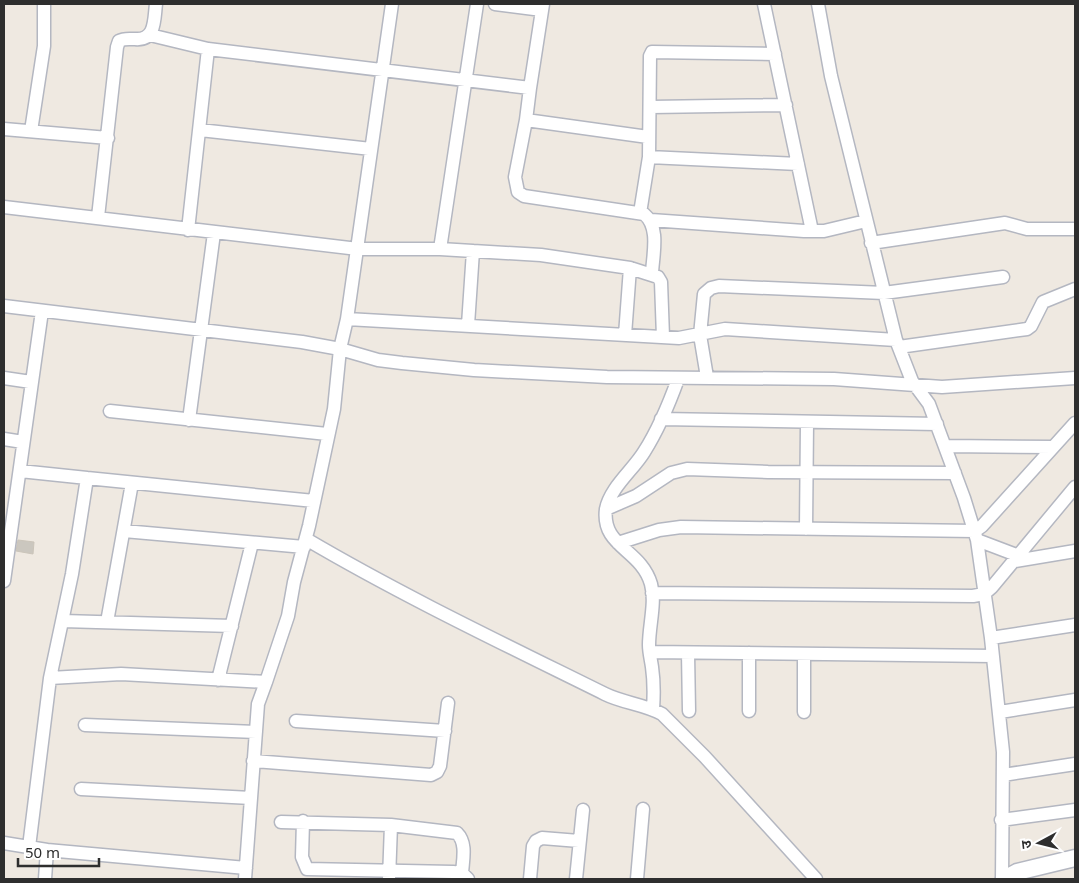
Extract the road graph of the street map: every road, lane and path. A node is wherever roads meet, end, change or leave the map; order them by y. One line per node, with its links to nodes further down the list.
1 (44, 4): 20 (street)
2 (156, 4): 9 (street)
3 (392, 4): 12 (street)
4 (477, 4): 13 (street)
5 (495, 4): 8 (street)
6 (764, 4): 11 (street)
7 (818, 4): 29 (street)
8 (543, 7): 14 (street)
9 (150, 36): 10 (street); 22 (street)
10 (208, 49): 12 (street); 19 (street)
11 (775, 54): 15 (street); 16 (street)
12 (383, 70): 13 (street); 23 (street)
13 (466, 80): 14 (street); 36 (street)
14 (530, 88): 17 (street)
15 (786, 105): 16 (street); 25 (street)
16 (651, 107): 21 (street)
17 (526, 120): 21 (street); 27 (street)
18 (4, 129): 20 (street)
19 (200, 130): 23 (street); 31 (street)
20 (30, 131): 22 (street)
21 (648, 137): 24 (street)
22 (108, 138): 28 (street)
23 (371, 149): 35 (street)
24 (649, 157): 25 (street); 27 (street)
25 (798, 164): 32 (street)
26 (4, 207): 28 (street)
27 (646, 216): 32 (street); 39 (street)
28 (98, 217): 31 (street)
29 (866, 221): 32 (street); 34 (street)
30 (1075, 229): 34 (street)
31 (188, 230): 33 (street)
32 (812, 231)
33 (214, 233): 35 (street); 47 (street)
34 (872, 243): 42 (street)
35 (358, 249): 36 (street); 45 (street)
36 (440, 249): 37 (street)
37 (473, 251): 38 (street); 46 (street)
38 (630, 268): 39 (street); 48 (street)
39 (652, 273): 50 (street)
40 (1003, 277): 42 (street)
41 (1075, 289): 51 (street)
42 (884, 293): 49 (street); 51 (street)
43 (4, 306): 44 (street)
44 (42, 310): 47 (street); 57 (street)
45 (348, 319): 46 (street); 52 (street)
46 (468, 325): 48 (street)
47 (200, 331): 52 (street); 61 (street)
48 (624, 335): 50 (street)
49 (700, 335): 50 (street); 51 (street); 53 (street)
50 (663, 337)
51 (898, 343): 58 (street)
52 (340, 349): 56 (street); 65 (street)
53 (707, 377): 56 (street); 58 (street)
54 (4, 378): 57 (street)
55 (1075, 378): 58 (street)
56 (678, 379): 60 (street)
57 (31, 382): 67 (street)
58 (915, 386): 64 (street)
59 (110, 411): 61 (street)
60 (661, 419): 62 (street); 77 (street)
61 (189, 420): 65 (street)
62 (807, 423): 64 (street); 71 (street)
63 (1075, 423): 69 (street)
64 (937, 424): 68 (street)
65 (327, 434): 76 (street)
66 (4, 439): 67 (street)
67 (23, 442): 70 (street)
68 (945, 446): 69 (street); 72 (street)
69 (1052, 447): 80 (street)
70 (20, 471): 73 (street); 84 (street)
71 (806, 472): 72 (street); 77 (street); 78 (street)
72 (955, 473): 80 (street)
73 (87, 478): 74 (street); 90 (street)
74 (132, 483): 76 (street); 79 (street)
75 (1075, 487): 86 (street)
76 (314, 501): 82 (street)
77 (606, 509): 83 (street)
78 (806, 529): 80 (street); 83 (street)
79 (124, 531): 81 (street); 91 (street)
80 (976, 536): 86 (street); 89 (street)
81 (252, 543): 82 (street); 93 (street)
82 (305, 543): 102 (street); 105 (street)
83 (618, 543): 88 (street)
84 (6, 550): 87 (street)
85 (1075, 551): 86 (street)
86 (1017, 558): 89 (street)
87 (4, 581)
88 (652, 593): 89 (street); 95 (street)
89 (984, 594): 94 (street)
90 (62, 621): 91 (street); 100 (street)
91 (107, 622): 93 (street)
92 (1075, 625): 94 (street)
93 (232, 626): 101 (street)
94 (991, 638): 99 (street)
95 (650, 652): 96 (street); 105 (street)
96 (688, 653): 97 (street); 106 (street)
97 (748, 653): 98 (street); 107 (street)
98 (804, 654): 99 (street); 108 (street)
99 (993, 656): 109 (street)
100 (50, 678): 101 (street); 128 (street)
101 (218, 680): 102 (street)
102 (266, 682): 113 (street)
103 (1075, 700): 109 (street)
104 (448, 702): 112 (street)
105 (653, 709): 138 (street)
106 (689, 711)
107 (748, 711)
108 (804, 712)
109 (1000, 712): 116 (street)
110 (296, 721): 112 (street)
111 (85, 725): 113 (street)
112 (445, 731): 114 (street)
113 (256, 732): 114 (street)
114 (253, 761): 118 (street)
115 (1075, 764): 116 (street)
116 (1003, 775): 122 (street)
117 (81, 789): 118 (street)
118 (250, 798): 131 (street)
119 (583, 810): 126 (street)
120 (643, 810): 137 (street)
121 (1075, 810): 122 (street)
122 (1001, 820): 139 (street)
123 (303, 821): 124 (street); 125 (street); 132 (street)
124 (281, 822)
125 (391, 825): 132 (street); 133 (street)
126 (579, 841): 135 (street); 136 (street)
127 (4, 843): 128 (street)
128 (29, 847): 129 (street)
129 (47, 850): 131 (street); 134 (street)
130 (1075, 858): 139 (street)
131 (245, 874)
132 (389, 875): 133 (street)
133 (465, 876)
134 (45, 879)
135 (530, 879)
136 (576, 879)
137 (637, 879)
138 (816, 879)
139 (1003, 879)

